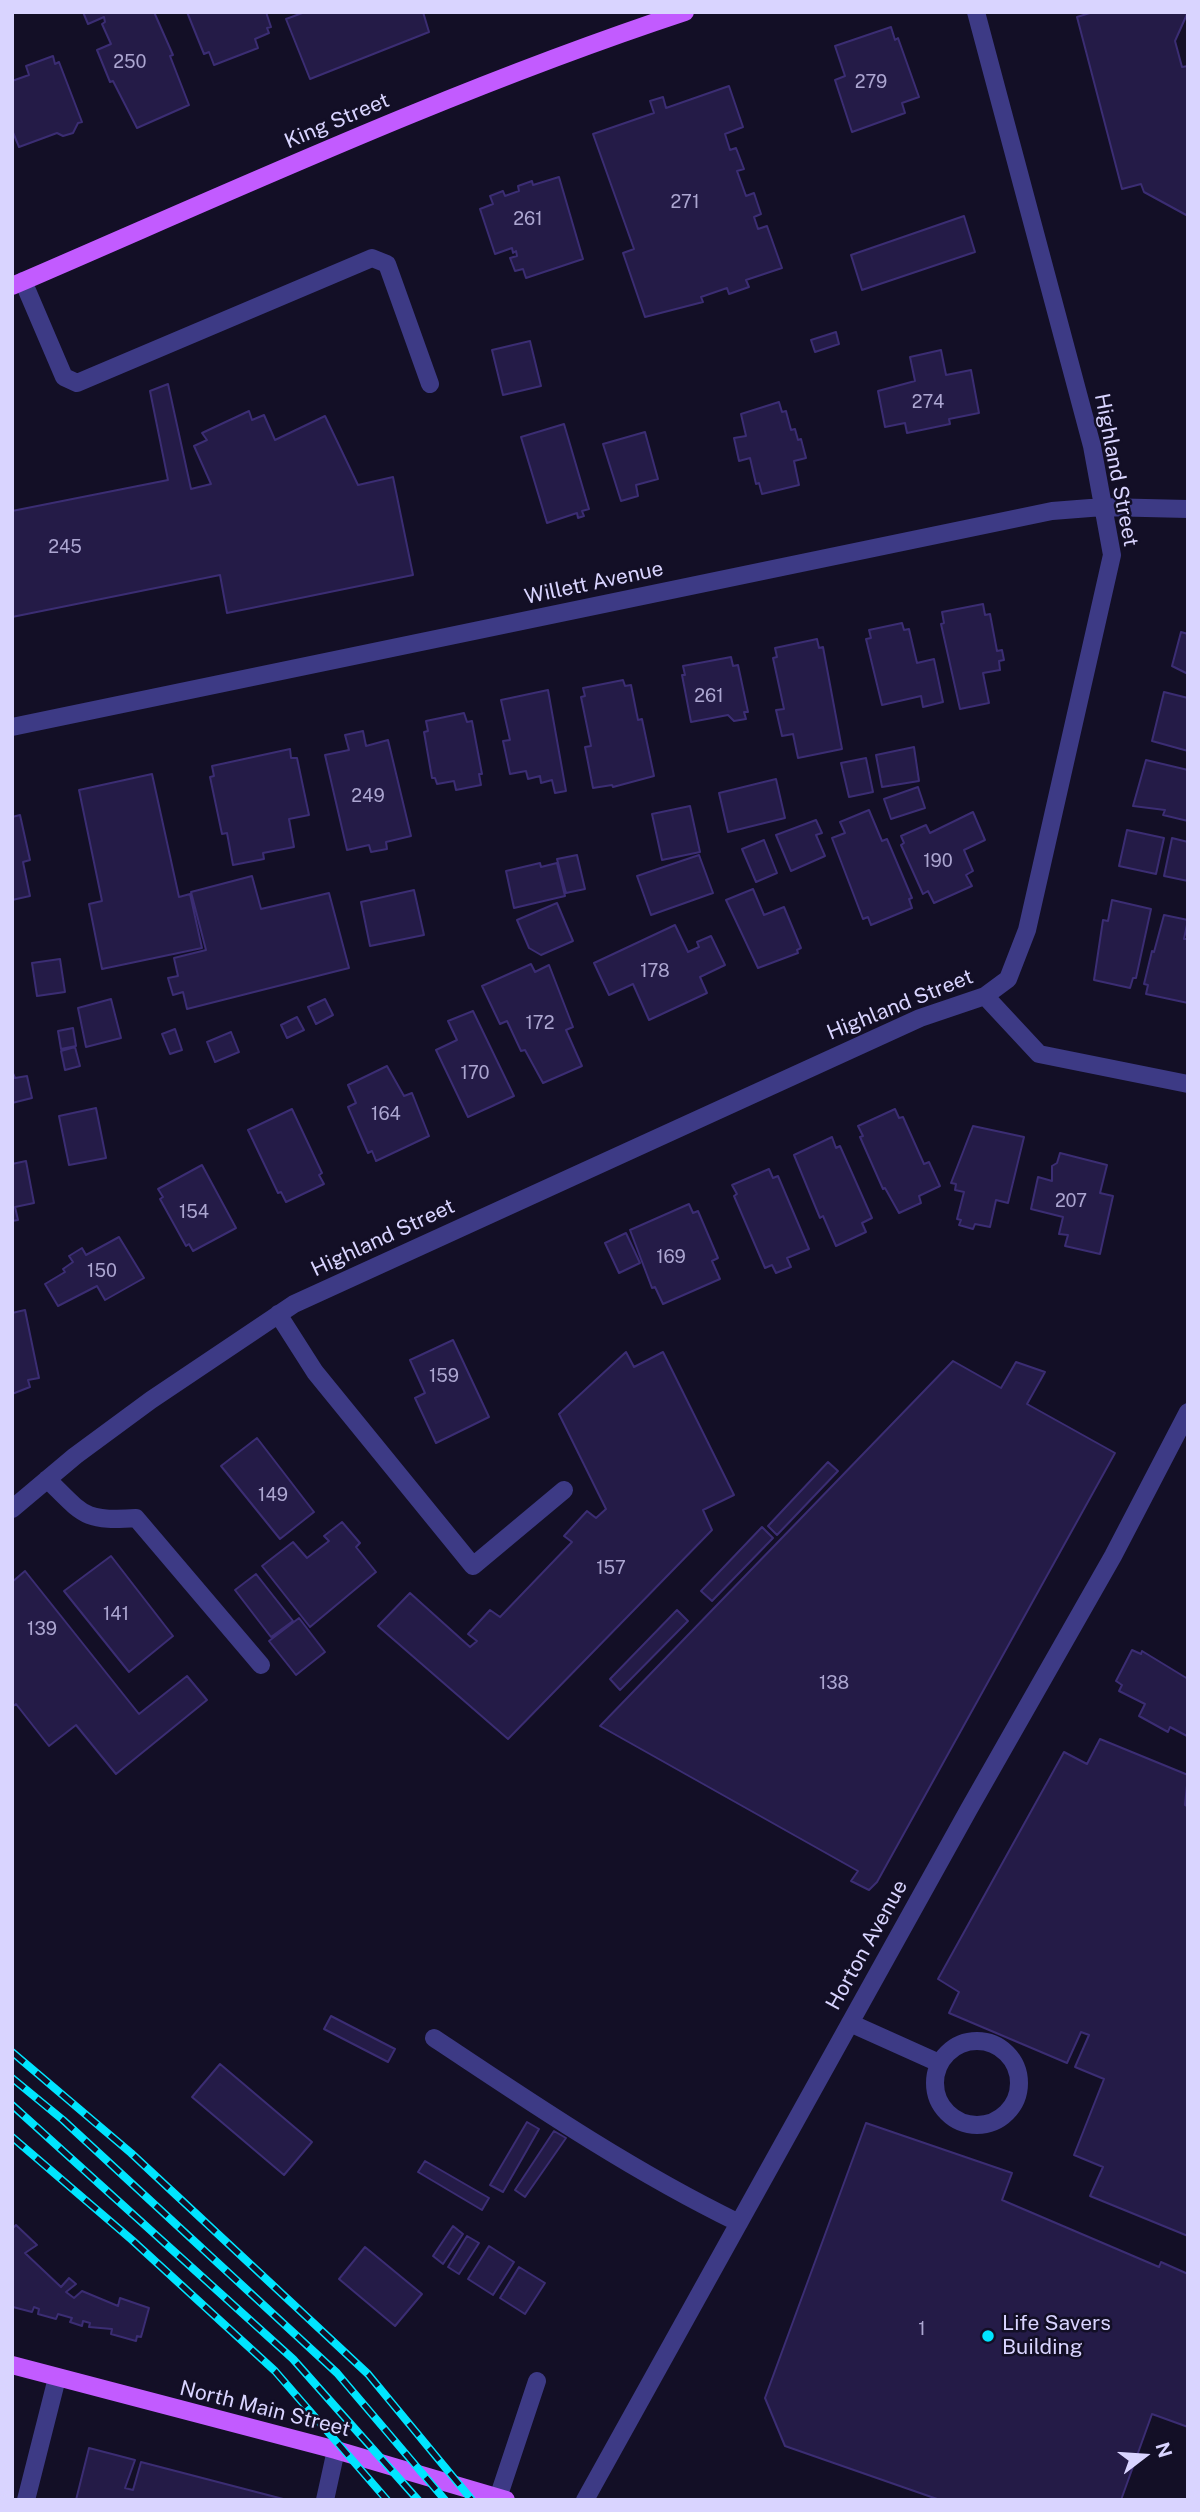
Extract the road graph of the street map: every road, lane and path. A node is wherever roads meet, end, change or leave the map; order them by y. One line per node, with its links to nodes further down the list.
1 (685, 12): 3 (main road, King Street)
2 (976, 12): 5 (street, Highland Street)
3 (18, 284): 4 (street)
4 (430, 384)
5 (1103, 507): 6 (street, Willett Avenue); 7 (street, Willett Avenue); 8 (street, Highland Street)
6 (1188, 509)
7 (12, 727)
8 (985, 996): 9 (street); 10 (street, Highland Street)
9 (1188, 1084)
10 (278, 1314): 12 (street, Highland Street); 13 (street)
11 (1188, 1412): 16 (street, Horton Avenue)
12 (47, 1479): 14 (street, Highland Street); 15 (street)
13 (564, 1490)
14 (12, 1508)
15 (261, 1665)
16 (850, 2023): 18 (street); 19 (street, Horton Avenue)
17 (434, 2038): 19 (street)
18 (939, 2063): 18 (street)
19 (739, 2223): 27 (street, Horton Avenue)
20 (12, 2365): 21 (main road, North Main Street)
21 (57, 2378): 23 (main road, North Main Street); 25 (street)
22 (537, 2381): 24 (street)
23 (336, 2450): 24 (main road, North Main Street); 26 (street)
24 (502, 2499)
25 (26, 2500)
26 (325, 2500)
27 (585, 2500)

